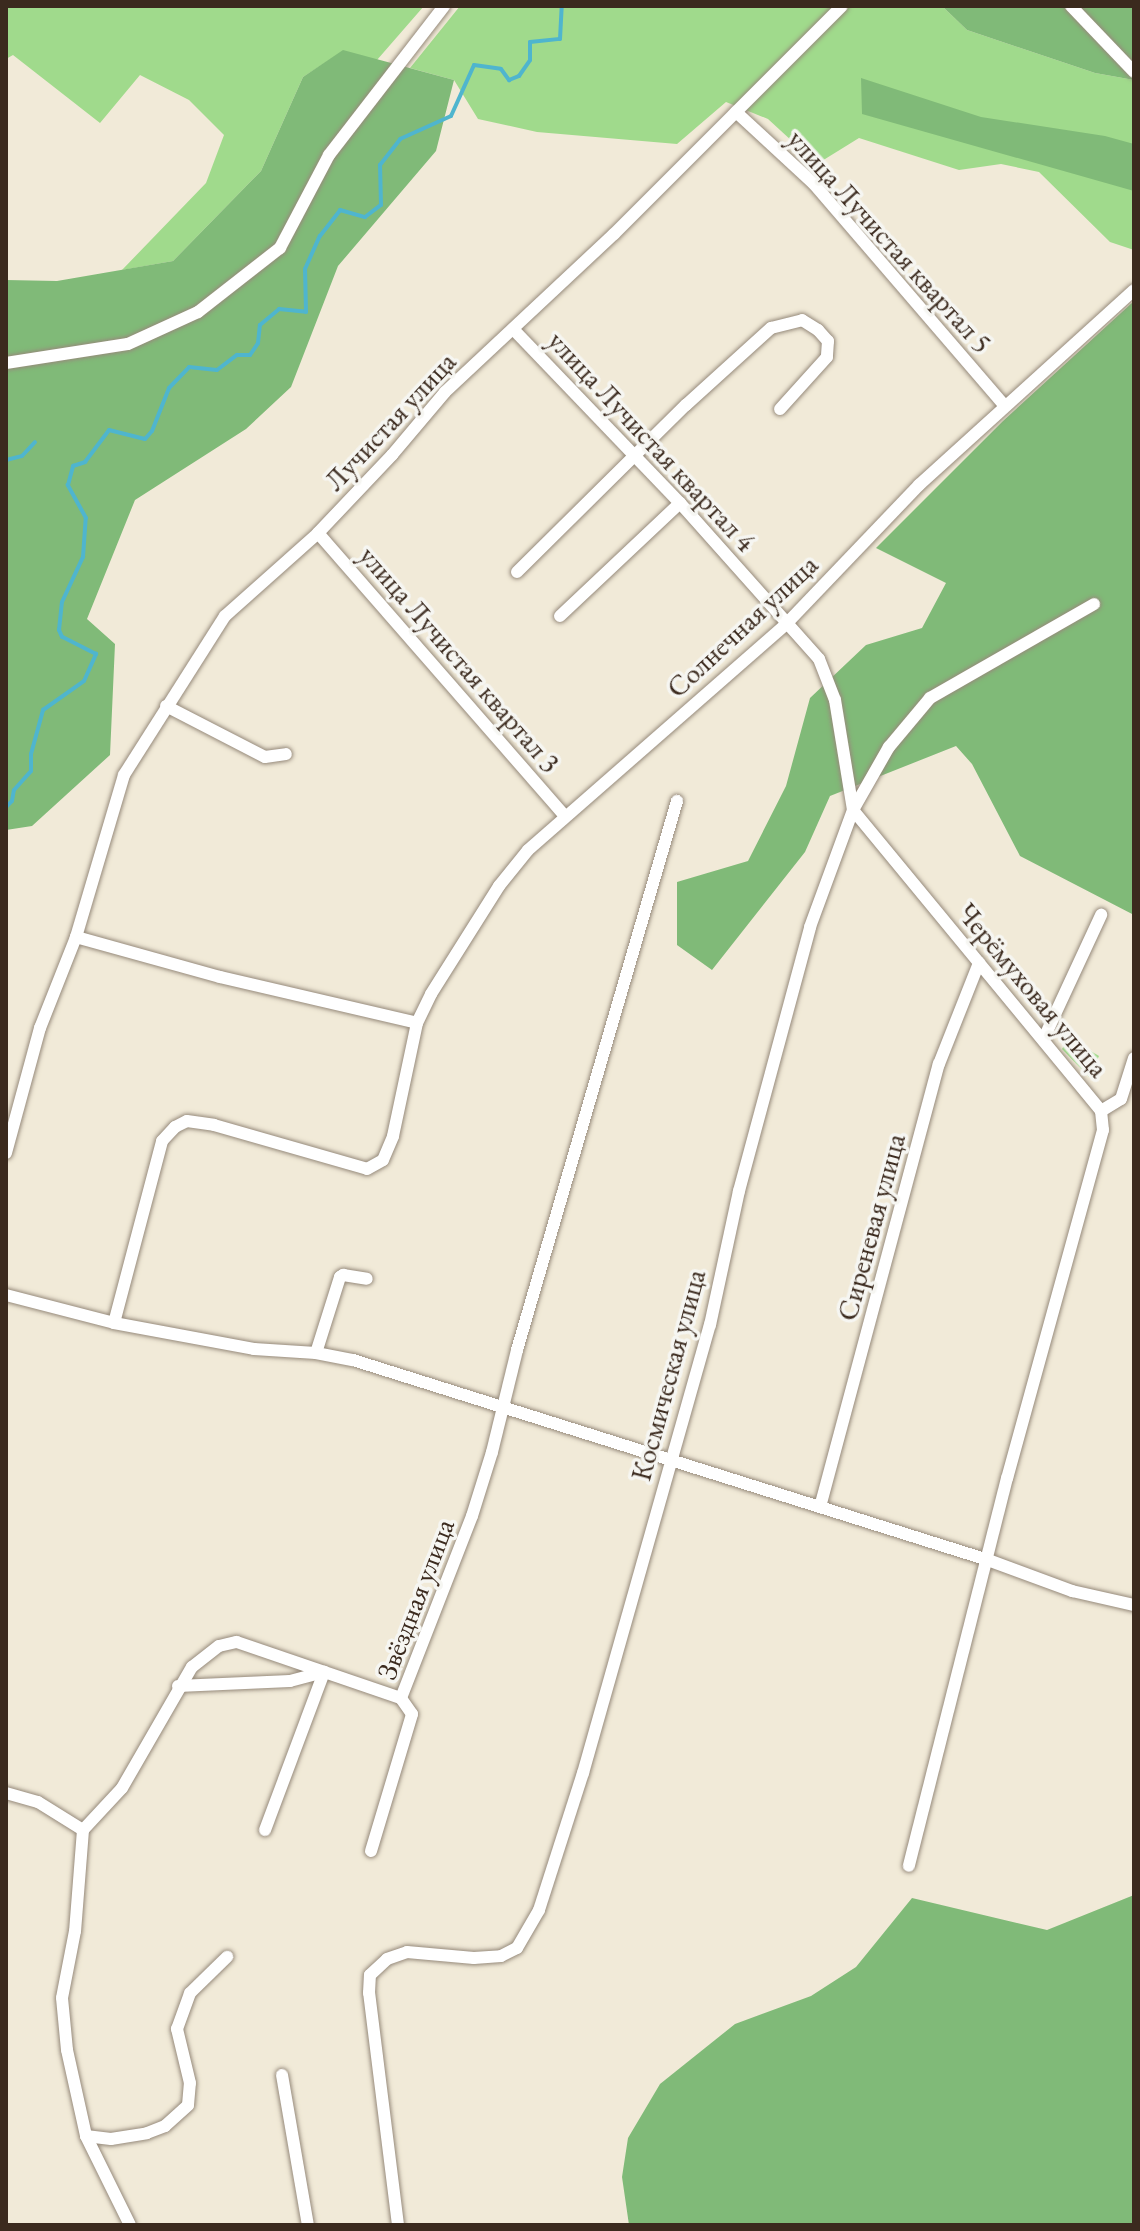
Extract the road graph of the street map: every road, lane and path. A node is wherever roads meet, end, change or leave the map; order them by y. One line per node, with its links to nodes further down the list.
1 (444, 6): 8 (street)
2 (842, 6): 5 (street, Лучистая улица)
3 (1071, 6): 4 (street)
4 (1134, 72)
5 (736, 112): 7 (street, Лучистая улица); 9 (street, улица Лучистая квартал 5)
6 (1134, 290): 9 (street, Солнечная улица)
7 (513, 329): 11 (street, улица Лучистая квартал 4); 13 (street, Лучистая улица)
8 (6, 363)
9 (1005, 406): 17 (street, Солнечная улица)
10 (780, 409): 11 (street)
11 (636, 456): 12 (street, улица Лучистая квартал 4); 14 (street)
12 (680, 503): 16 (street); 17 (street, улица Лучистая квартал 4)
13 (318, 533): 18 (street, Лучистая улица); 22 (street, улица Лучистая квартал 3)
14 (517, 572)
15 (1094, 604): 21 (street, Космическая улица)
16 (560, 616)
17 (788, 622): 21 (street); 22 (street, Солнечная улица)
18 (166, 706): 19 (street); 24 (street, Лучистая улица)
19 (286, 754)
20 (677, 801): 36 (street, Звёздная улица)
21 (853, 810): 25 (street, Черёмуховая улица); 37 (street, Космическая улица)
22 (565, 816): 26 (street, Солнечная улица)
23 (1101, 915): 27 (street)
24 (76, 937): 26 (street); 31 (street, Лучистая улица)
25 (979, 963): 27 (street, Черёмуховая улица); 38 (street, Сиреневая улица)
26 (417, 1023): 34 (street, Солнечная улица)
27 (1044, 1038): 30 (street, Черёмуховая улица)
28 (1134, 1058): 29 (street)
29 (1127, 1097): 30 (street)
30 (1101, 1111): 39 (street, Черёмуховая улица)
31 (6, 1153)
32 (367, 1279): 35 (street)
33 (6, 1295): 34 (street)
34 (114, 1323): 35 (street)
35 (316, 1353): 36 (street)
36 (503, 1408): 37 (street); 43 (street, Звёздная улица)
37 (669, 1460): 38 (street); 54 (street, Космическая улица)
38 (820, 1507): 39 (street)
39 (988, 1560): 40 (street); 48 (street)
40 (1134, 1605)
41 (324, 1672): 42 (street); 42 (street); 43 (street); 46 (street)
42 (178, 1686): 45 (street)
43 (401, 1698): 47 (street, Звёздная улица)
44 (6, 1793): 45 (street)
45 (83, 1830): 51 (street)
46 (265, 1830)
47 (371, 1851)
48 (909, 1866)
49 (227, 1957): 51 (street)
50 (282, 2075): 53 (street)
51 (86, 2136): 52 (street)
52 (130, 2225)
53 (308, 2225)
54 (398, 2225)

